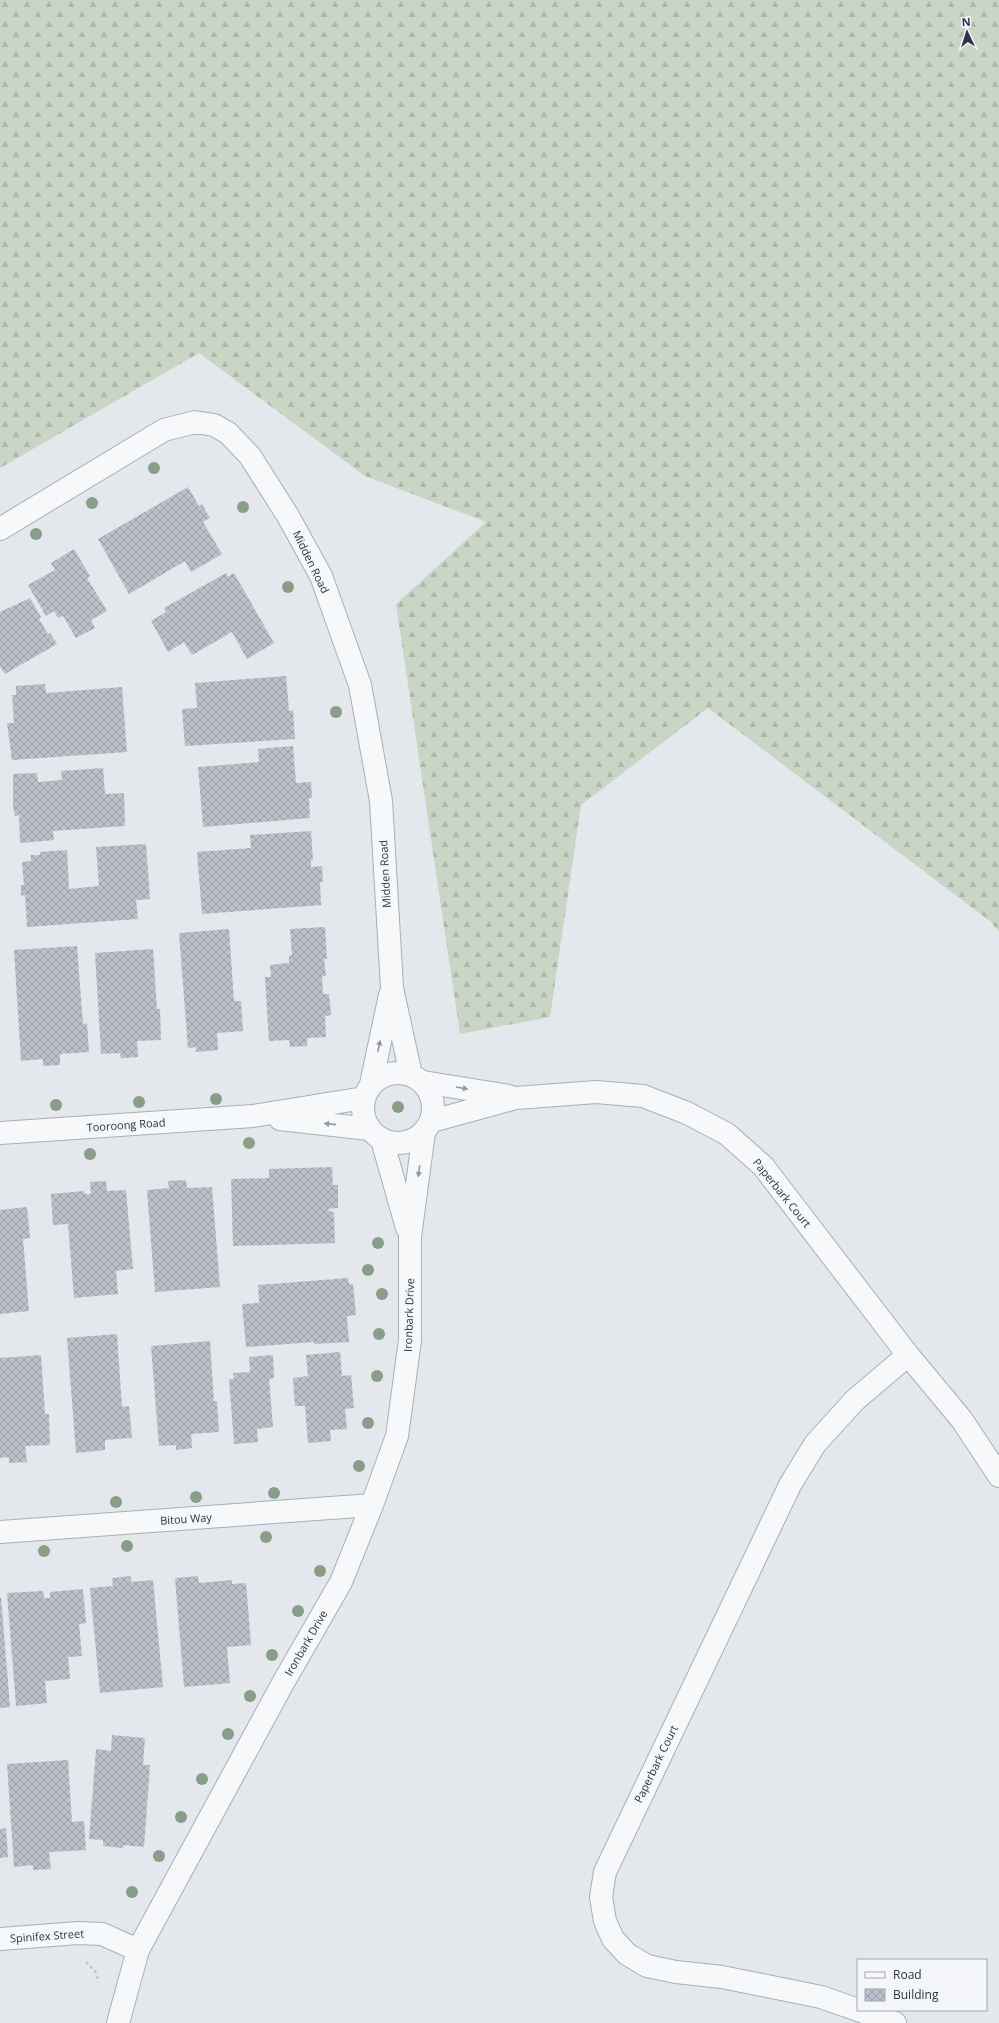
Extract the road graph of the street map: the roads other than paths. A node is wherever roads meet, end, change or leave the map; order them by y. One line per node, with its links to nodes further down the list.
1 (0, 529): 2 (street, Midden Road)
2 (392, 988): 3 (street, Midden Road); 4 (street, Midden Road, one-way to 2)
3 (417, 1078): 4 (street); 5 (street, Paperbark Court, one-way to 5); 7 (street)
4 (368, 1091): 6 (street, Tooroong Road); 9 (street)
5 (516, 1098): 7 (street, Paperbark Court); 11 (street, Paperbark Court)
6 (253, 1116): 8 (street, Tooroong Road); 9 (street, Tooroong Road, one-way to 6)
7 (428, 1127): 9 (street); 10 (street, Ironbark Drive, one-way to 10)
8 (0, 1133)
9 (376, 1134): 10 (street, Ironbark Drive)
10 (410, 1237): 13 (street, Ironbark Drive)
11 (908, 1354): 12 (street, Paperbark Court); 17 (street, Paperbark Court)
12 (999, 1476)
13 (372, 1505): 14 (street, Bitou Way); 16 (street, Ironbark Drive)
14 (0, 1532)
15 (0, 1939): 16 (street, Spinifex Street)
16 (138, 1950): 19 (street, Ironbark Drive)
17 (857, 2010)
18 (861, 2011): 20 (street, Paperbark Court)
19 (118, 2023)
20 (895, 2023)

